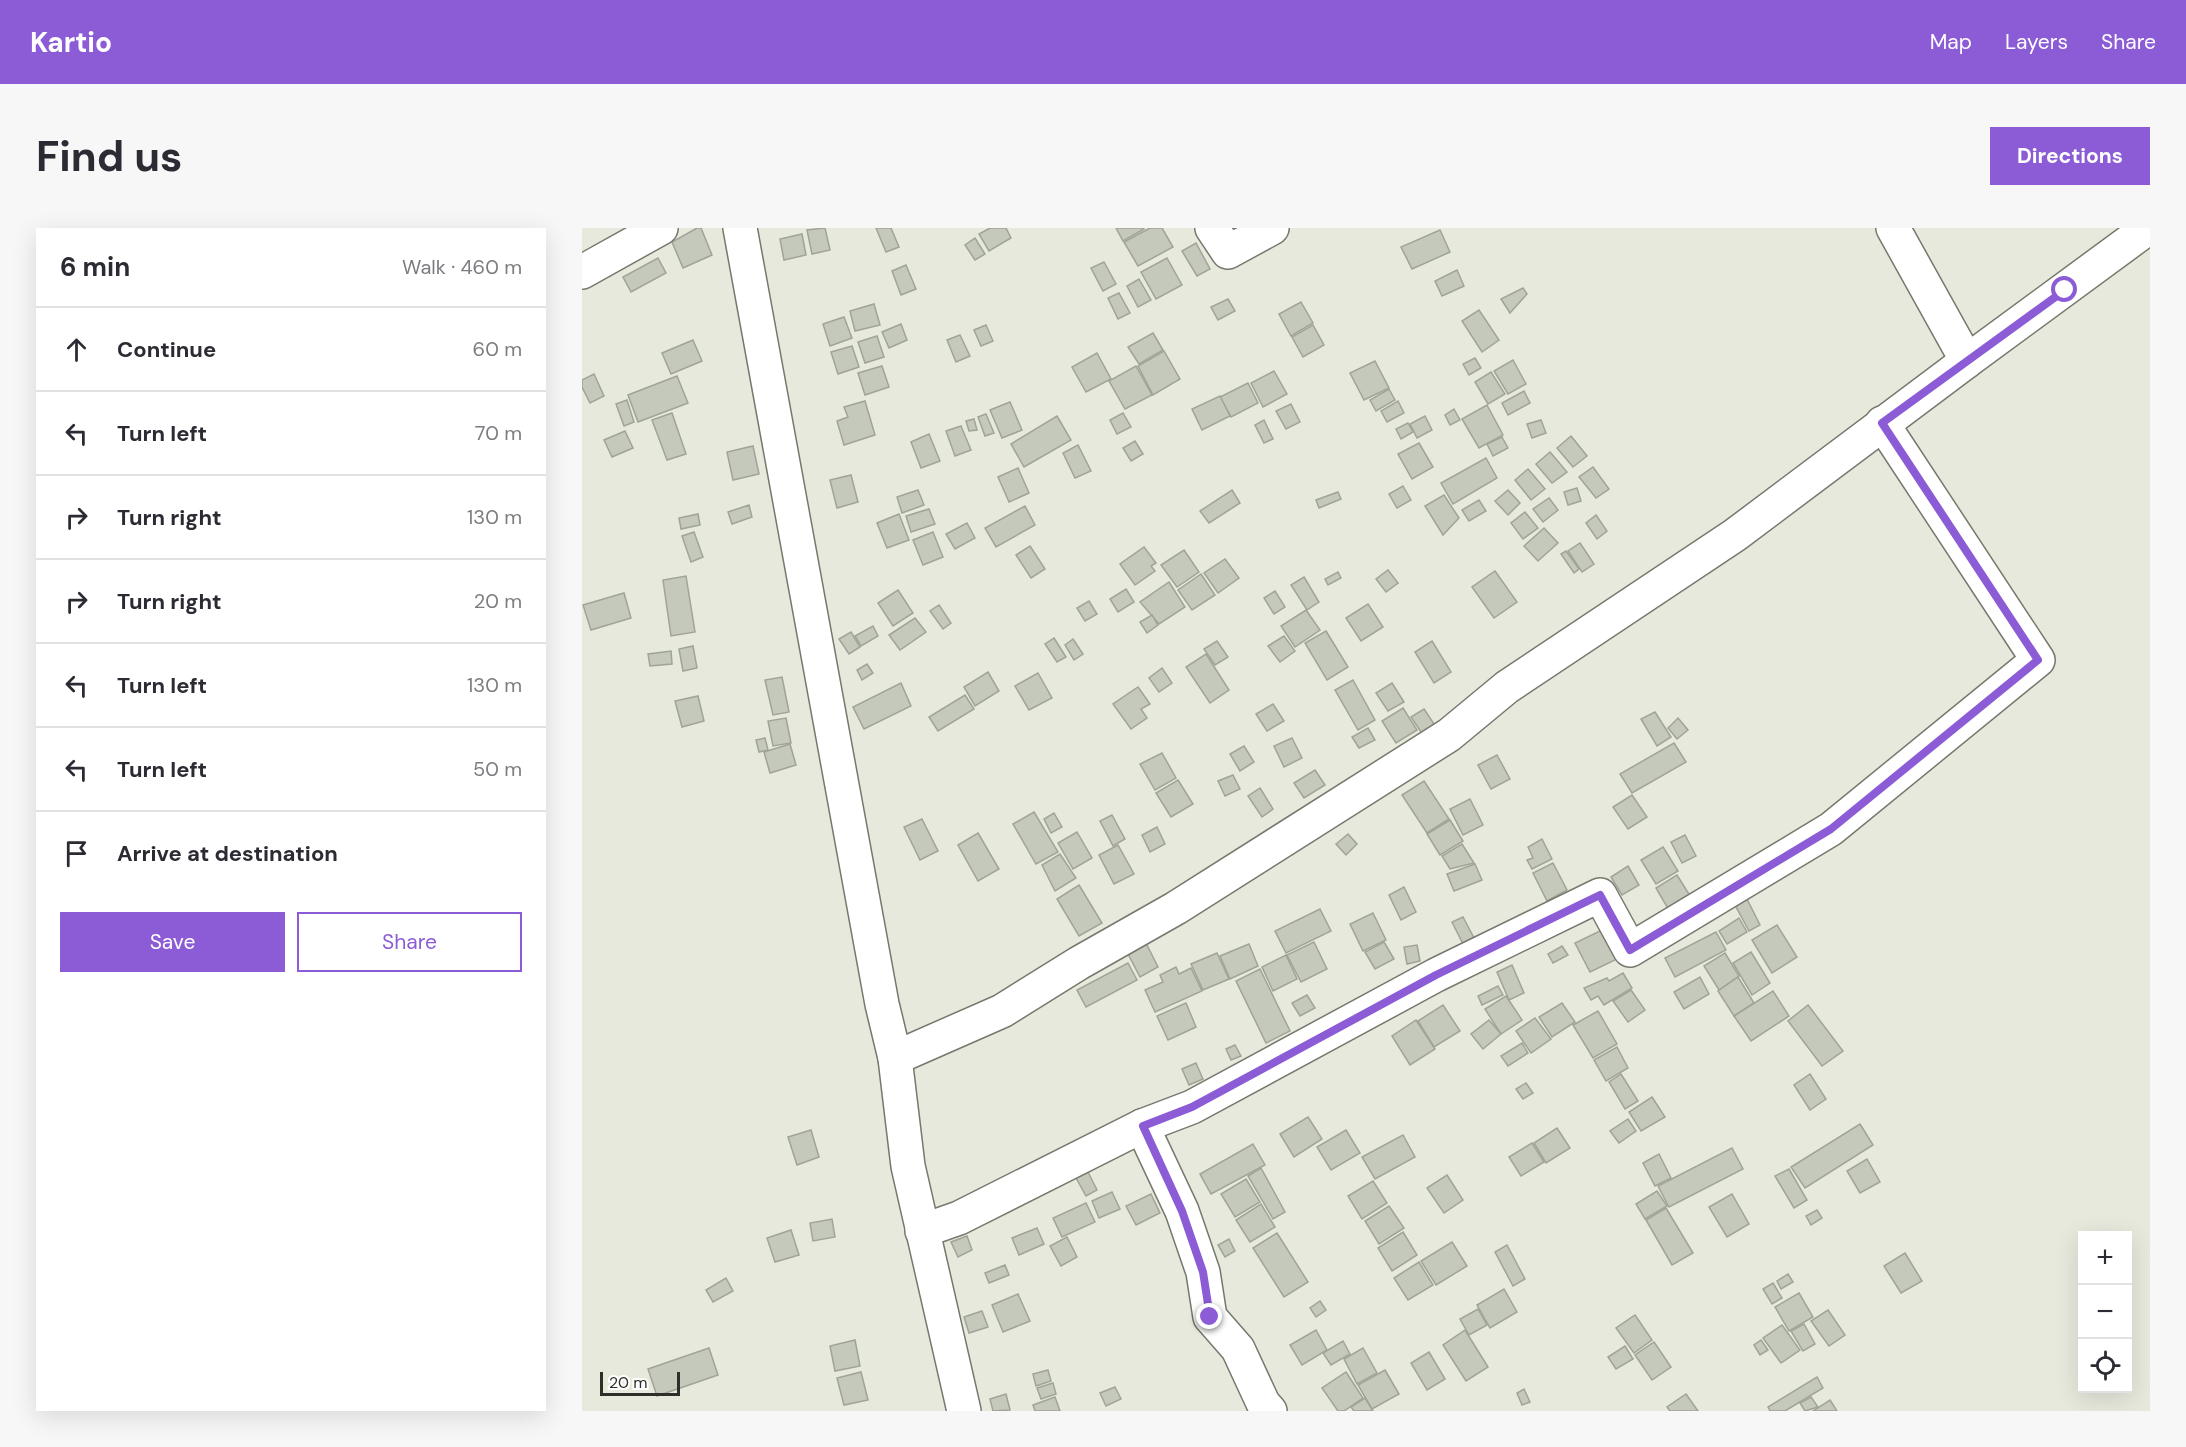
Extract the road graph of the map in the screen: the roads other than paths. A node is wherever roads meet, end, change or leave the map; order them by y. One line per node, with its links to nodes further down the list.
1 (661, 228): 7 (street)
2 (740, 228): 10 (street)
3 (1212, 228): 4 (street)
4 (1272, 228)
5 (1893, 228): 8 (street)
6 (2148, 228): 8 (street)
7 (582, 272)
8 (1967, 361): 9 (street)
9 (1882, 423): 10 (street); 11 (street)
10 (895, 1058): 12 (street)
11 (1143, 1126): 12 (street); 14 (street)
12 (922, 1231): 13 (street)
13 (964, 1411)
14 (1270, 1411)

